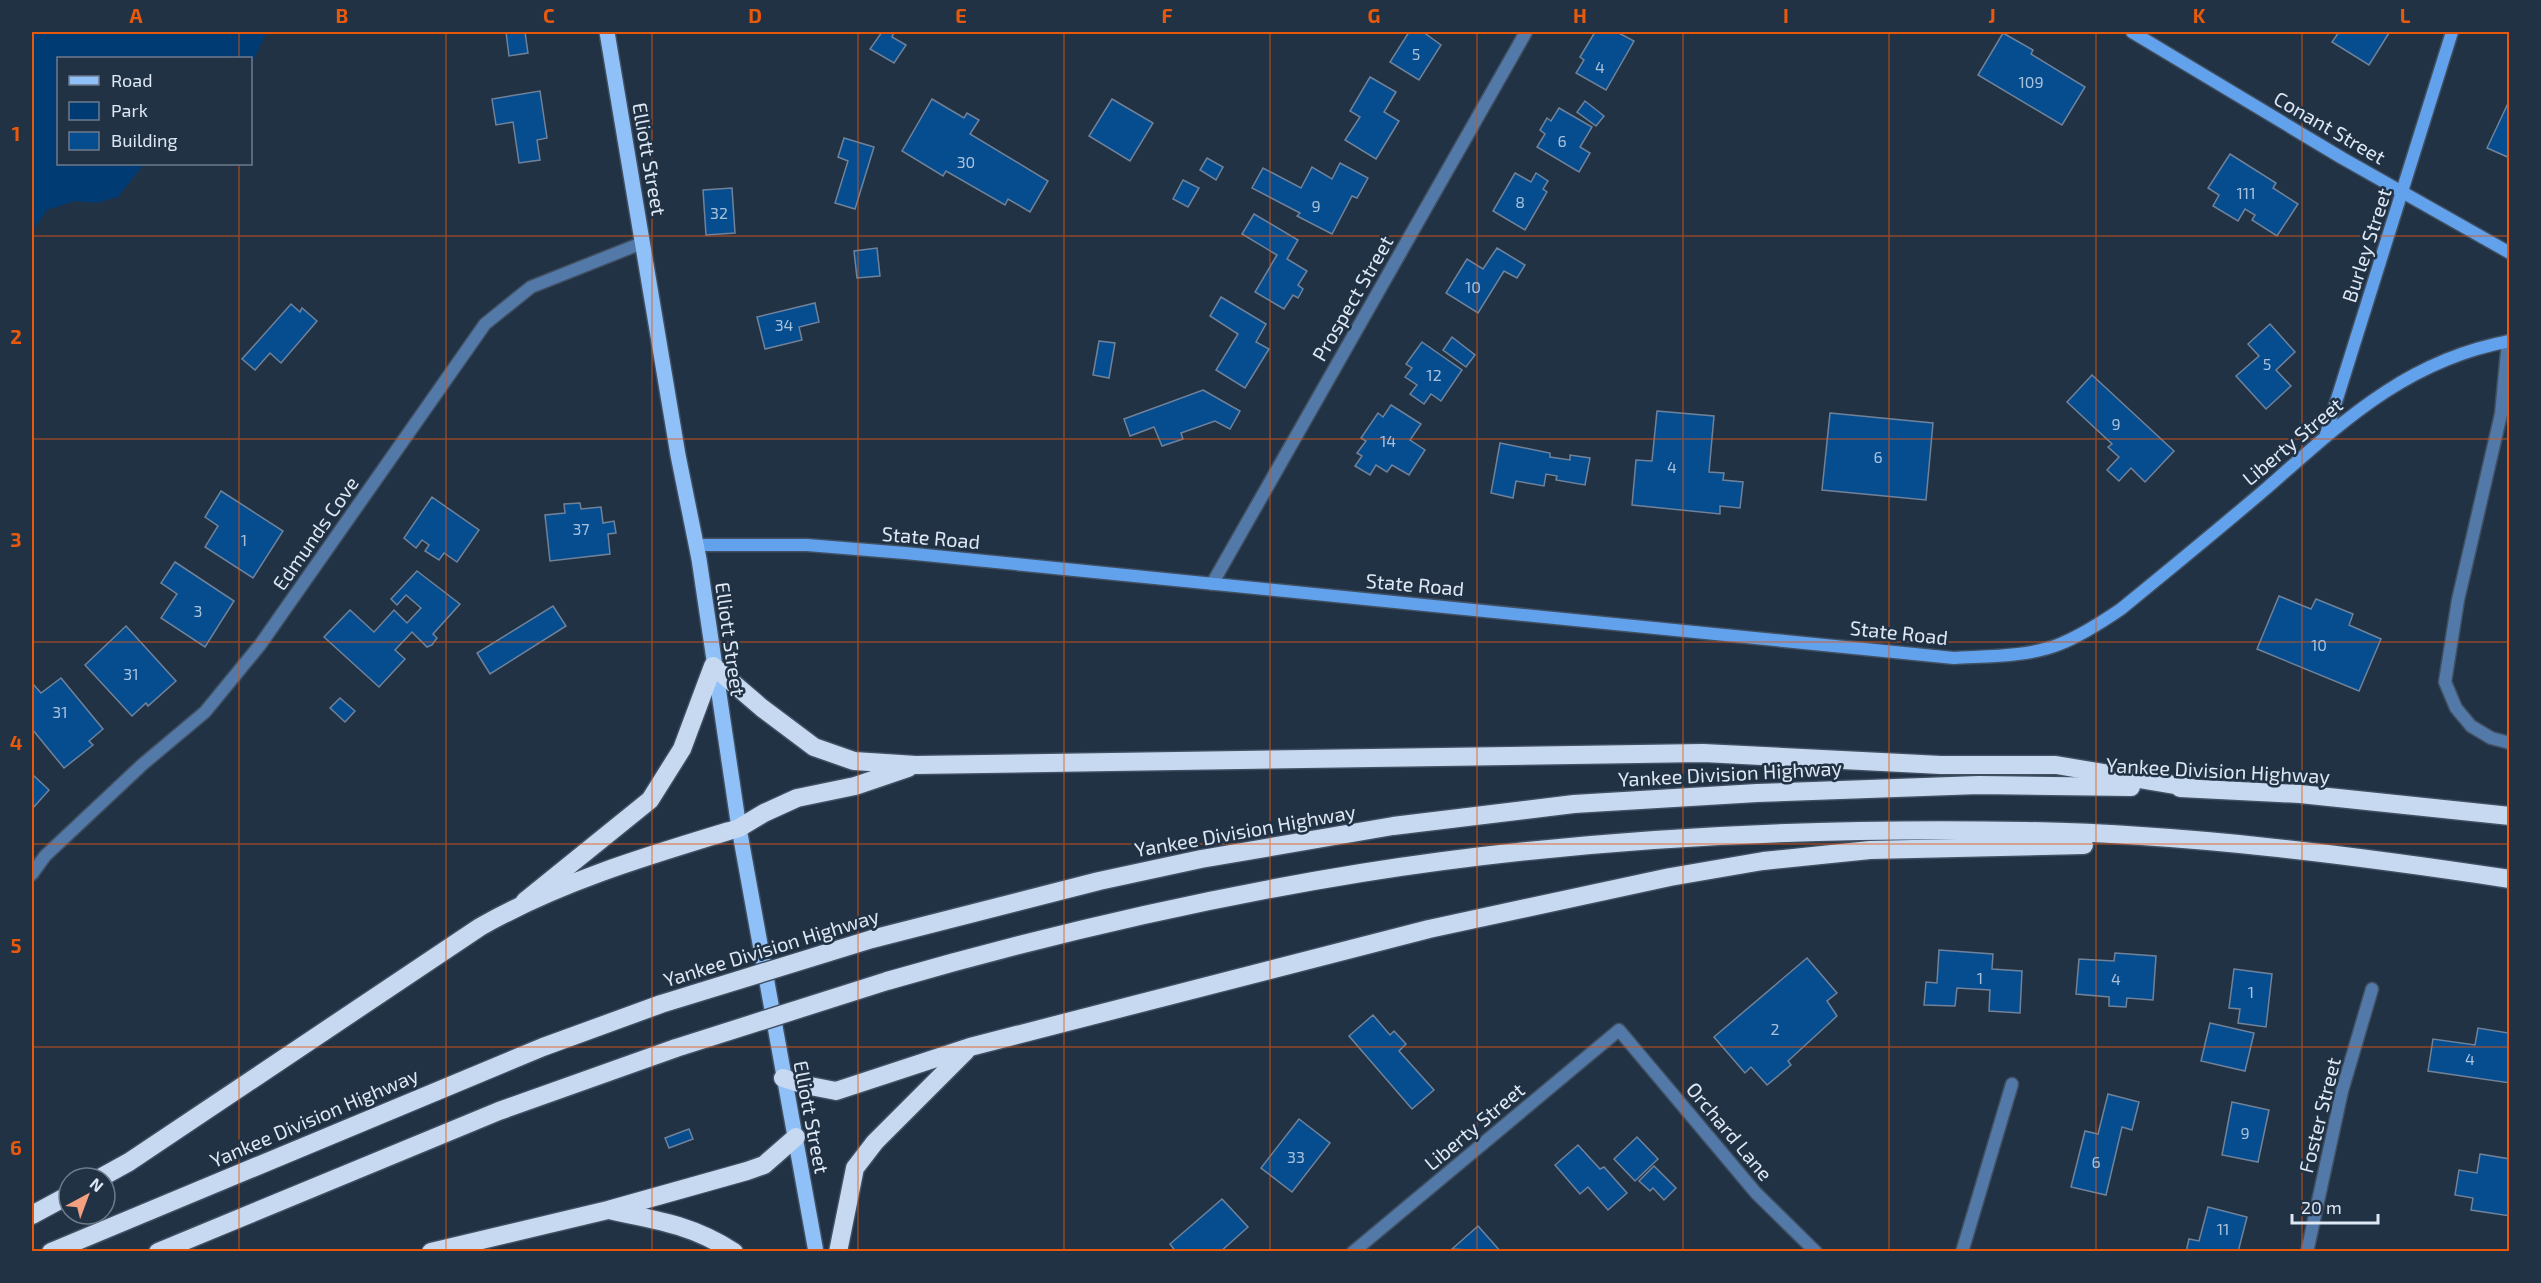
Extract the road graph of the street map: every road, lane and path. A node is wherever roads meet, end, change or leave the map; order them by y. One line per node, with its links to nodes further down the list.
1 (607, 32): 6 (main road, Elliott Street)
2 (1526, 32): 11 (street, Prospect Street)
3 (2132, 32): 5 (main road, Conant Street)
4 (2451, 32): 5 (main road, Burley Street)
5 (2403, 191): 7 (main road, Conant Street); 9 (main road, Burley Street)
6 (642, 243): 10 (main road, Elliott Street); 20 (street, Edmunds Cove)
7 (2510, 253)
8 (2509, 341): 9 (main road, Liberty Street); 14 (street)
9 (2326, 434): 12 (main road, Liberty Street)
10 (695, 545): 11 (main road, State Road); 13 (main road, Elliott Street)
11 (1212, 584): 12 (main road, State Road)
12 (2121, 609)
13 (713, 666): 15 (highway); 18 (main road, Elliott Street); 22 (highway)
14 (2510, 743)
15 (916, 765): 16 (highway); 18 (highway)
16 (2192, 788): 17 (highway, Yankee Division Highway); 33 (highway, Yankee Division Highway, bridge)
17 (2510, 816)
18 (739, 828): 22 (highway); 26 (main road, Elliott Street)
19 (2245, 845): 21 (highway); 25 (highway); 34 (highway, bridge)
20 (32, 874)
21 (2510, 879)
22 (525, 901): 29 (highway)
23 (2372, 989): 42 (street, Foster Street)
24 (1619, 1030): 39 (street, Liberty Street); 40 (street, Orchard Lane)
25 (970, 1047): 26 (highway); 38 (highway)
26 (783, 1078): 28 (main road, Elliott Street)
27 (2012, 1084): 41 (street)
28 (796, 1137): 31 (highway); 37 (main road, Elliott Street)
29 (117, 1168)
30 (57, 1201): 32 (highway)
31 (608, 1210): 35 (highway); 36 (highway)
32 (32, 1215)
33 (51, 1251)
34 (158, 1251)
35 (431, 1251)
36 (734, 1251)
37 (816, 1251)
38 (838, 1251)
39 (1353, 1251)
40 (1816, 1251)
41 (1962, 1251)
42 (2307, 1251)

